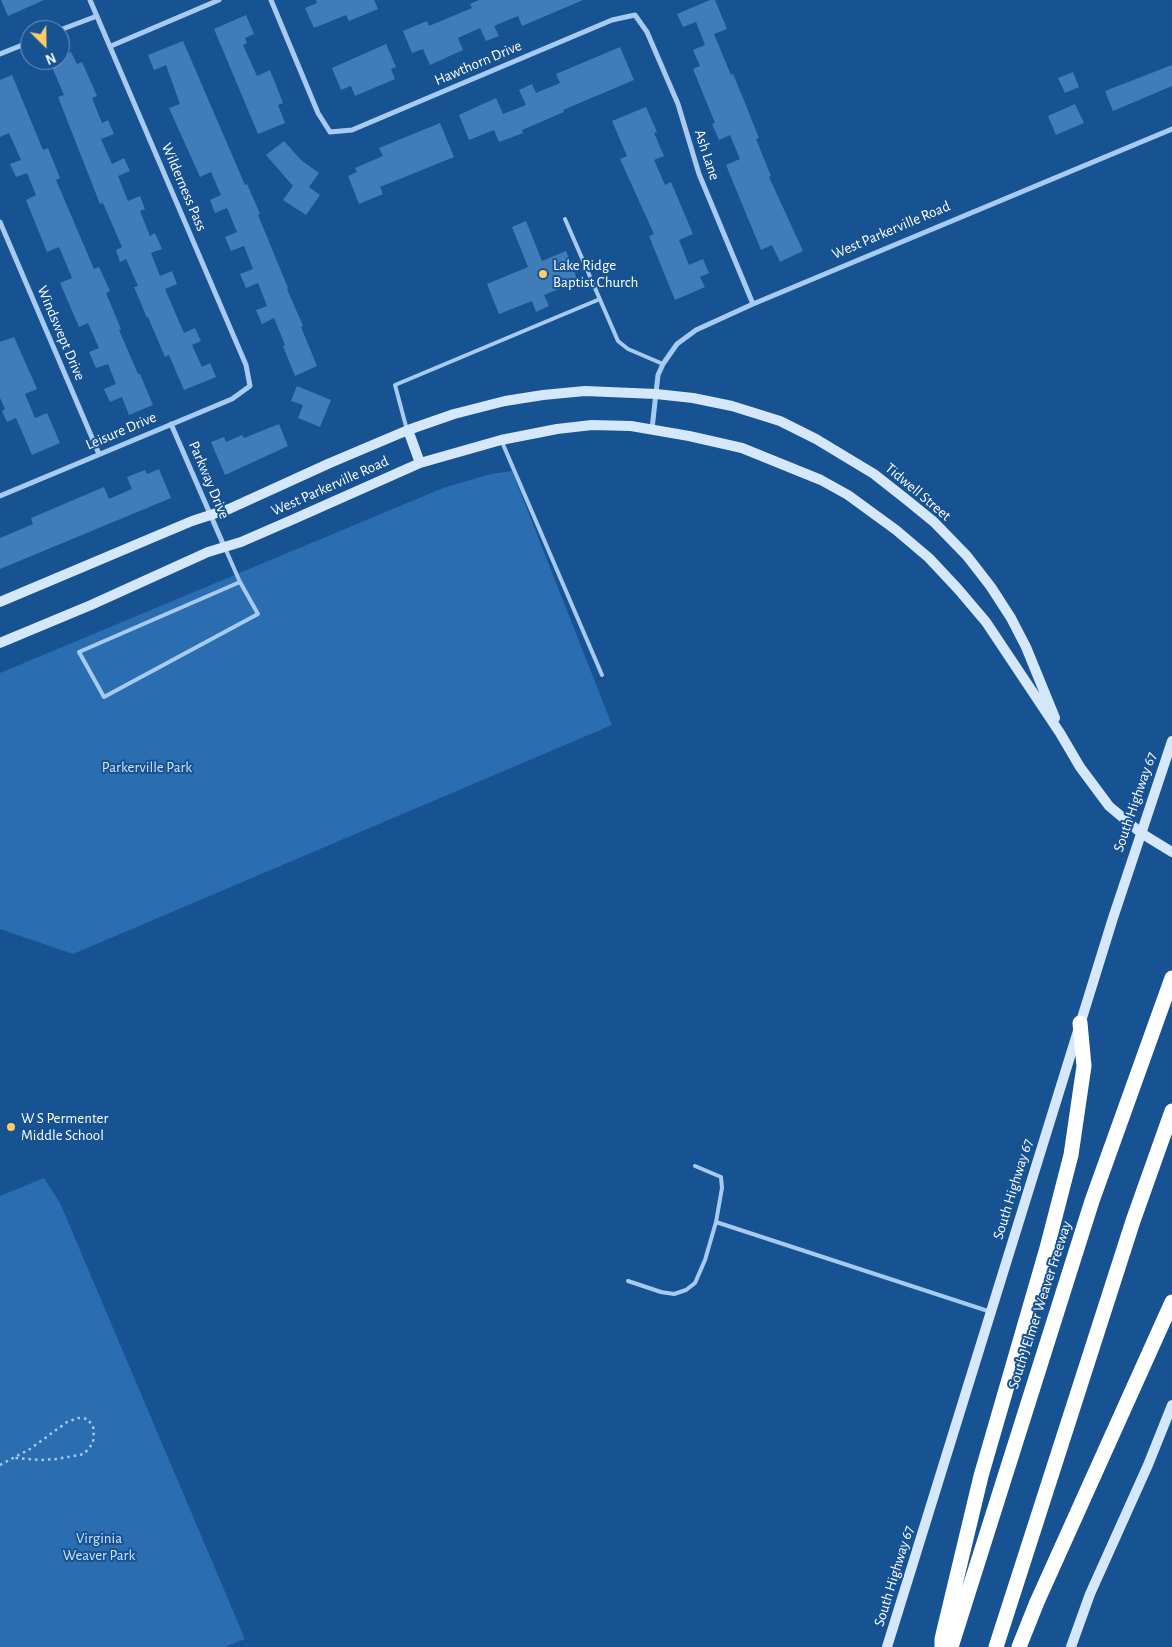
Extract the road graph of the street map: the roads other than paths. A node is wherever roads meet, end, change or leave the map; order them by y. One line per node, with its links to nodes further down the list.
1 (90, 0): 5 (street, Wilderness Pass)
2 (219, 0): 8 (street)
3 (271, 0): 4 (street, Hawthorn Drive)
4 (635, 15): 14 (street, Ash Lane)
5 (97, 16): 6 (street); 8 (street, Wilderness Pass)
6 (70, 26)
7 (20, 46): 9 (street)
8 (111, 46): 16 (street, Wilderness Pass)
9 (0, 54)
10 (1172, 129): 14 (street, West Parkerville Road)
11 (565, 219): 13 (lane)
12 (0, 222): 22 (street, Windswept Drive)
13 (600, 299): 15 (lane); 20 (lane)
14 (753, 304): 15 (street, West Parkerville Road)
15 (663, 364): 17 (street, West Parkerville Road)
16 (250, 386): 18 (street, Leisure Drive)
17 (656, 394): 19 (street, West Parkerville Road); 20 (main road, West Parkerville Road); 31 (main road, Tidwell Street)
18 (171, 424): 22 (street, Leisure Drive); 25 (street, Parkway Drive)
19 (652, 429): 21 (main road, West Parkerville Road); 31 (main road, Tidwell Street)
20 (408, 430): 23 (main road); 25 (main road, West Parkerville Road)
21 (501, 440): 23 (main road, West Parkerville Road); 30 (lane)
22 (99, 454): 24 (street, Leisure Drive)
23 (420, 463): 26 (main road, West Parkerville Road)
24 (0, 496)
25 (211, 515): 26 (street, Parkway Drive); 28 (main road, West Parkerville Road)
26 (224, 546): 27 (lane); 29 (main road, West Parkerville Road)
27 (240, 582): 27 (lane)
28 (0, 602)
29 (0, 643)
30 (602, 675)
31 (1060, 733): 33 (main road, Tidwell Street)
32 (1172, 741): 33 (main road, South Highway 67)
33 (1141, 833): 34 (main road, Tidwell Street); 36 (main road, South Highway 67)
34 (1172, 852)
35 (1172, 978): 46 (highway, South J Elmer Weaver Freeway)
36 (1080, 1023): 42 (main road, South Highway 67); 45 (highway)
37 (1172, 1111): 47 (highway)
38 (695, 1166): 39 (lane)
39 (716, 1222): 40 (lane); 42 (lane)
40 (628, 1282)
41 (1172, 1302): 48 (highway)
42 (991, 1312): 44 (main road, South Highway 67)
43 (1172, 1405): 49 (main road)
44 (887, 1647)
45 (942, 1647)
46 (951, 1647)
47 (996, 1647)
48 (1019, 1647)
49 (1071, 1647)

